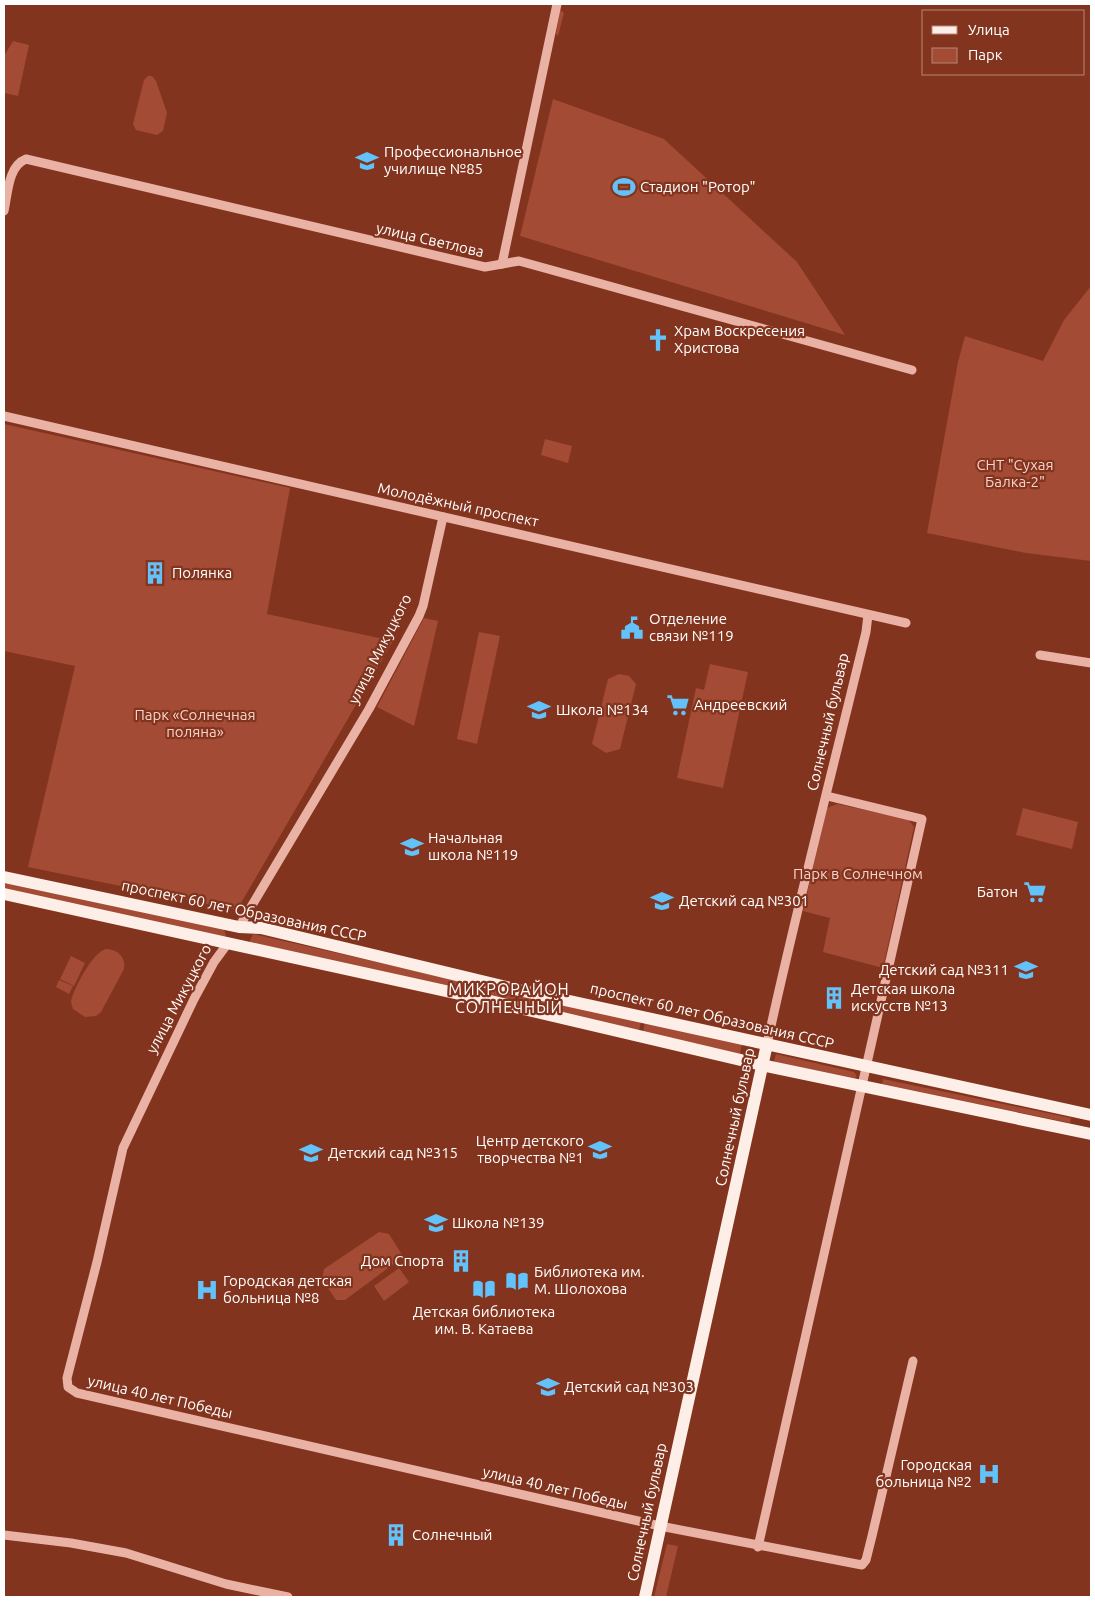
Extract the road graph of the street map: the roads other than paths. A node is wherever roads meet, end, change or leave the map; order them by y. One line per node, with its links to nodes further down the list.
1 (557, 4): 3 (street)
2 (4, 211): 3 (street, улица Светлова)
3 (502, 264): 4 (street, улица Светлова)
4 (912, 370)
5 (4, 416): 6 (street, Молодёжный проспект)
6 (442, 517): 7 (street, Молодёжный проспект); 14 (street, улица Микуцкого)
7 (868, 615): 8 (street, Молодёжный проспект); 11 (street, Солнечный бульвар)
8 (906, 623)
9 (1040, 655): 10 (street)
10 (1091, 663)
11 (827, 796): 18 (street, Солнечный бульвар); 20 (street)
12 (4, 876): 14 (main road, проспект 60 лет Образования СССР)
13 (4, 894): 15 (main road)
14 (239, 927): 15 (main road, улица Микуцкого); 16 (main road, проспект 60 лет Образования СССР)
15 (228, 943): 17 (main road); 26 (street, улица Микуцкого)
16 (478, 980): 17 (main road); 18 (main road, проспект 60 лет Образования СССР)
17 (473, 997): 19 (main road)
18 (767, 1044): 19 (main road, Солнечный бульвар); 20 (main road, проспект 60 лет Образования СССР)
19 (762, 1065): 21 (main road); 27 (main road, Солнечный бульвар)
20 (866, 1067): 21 (street); 22 (main road, проспект 60 лет Образования СССР)
21 (862, 1086): 23 (main road); 29 (street)
22 (1087, 1115): 23 (main road)
23 (1076, 1130): 24 (main road)
24 (1091, 1134)
25 (913, 1361): 29 (street, улица 40 лет Победы)
26 (68, 1387): 27 (street, улица 40 лет Победы)
27 (660, 1526): 29 (street, улица 40 лет Победы); 31 (main road, Солнечный бульвар)
28 (4, 1535): 30 (street)
29 (758, 1547)
30 (288, 1597)
31 (645, 1597)

